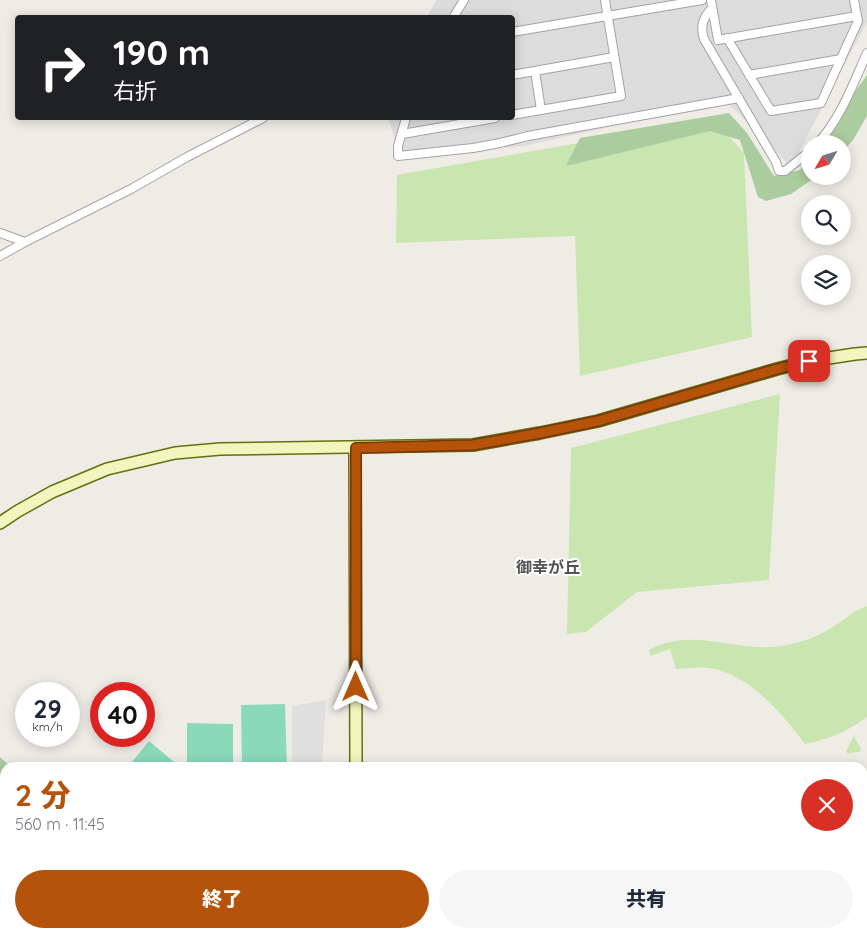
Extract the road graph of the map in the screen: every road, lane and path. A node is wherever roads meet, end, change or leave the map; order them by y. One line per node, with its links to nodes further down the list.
1 (464, 0): 6 (street)
2 (605, 0): 7 (street)
3 (702, 0): 7 (street)
4 (854, 0): 8 (street)
5 (712, 4): 10 (street); 17 (street)
6 (456, 15)
7 (608, 16): 9 (street); 12 (street)
8 (857, 16): 10 (street); 13 (street)
9 (515, 32)
10 (727, 38): 16 (street)
11 (867, 53): 24 (street)
12 (614, 57): 14 (street); 18 (street)
13 (841, 59): 16 (street); 16 (street)
14 (534, 71): 15 (street); 18 (street)
15 (515, 74)
16 (749, 75)
17 (739, 98): 23 (street); 25 (street)
18 (540, 110): 19 (street)
19 (515, 114)
20 (259, 120): 27 (street)
21 (406, 120): 23 (street)
22 (483, 120): 23 (street)
23 (402, 134)
24 (825, 135)
25 (801, 158)
26 (0, 233): 27 (street)
27 (25, 242): 28 (street)
28 (0, 256)
29 (867, 353): 30 (street)
30 (356, 448): 31 (street); 32 (street)
31 (0, 523)
32 (356, 762)

